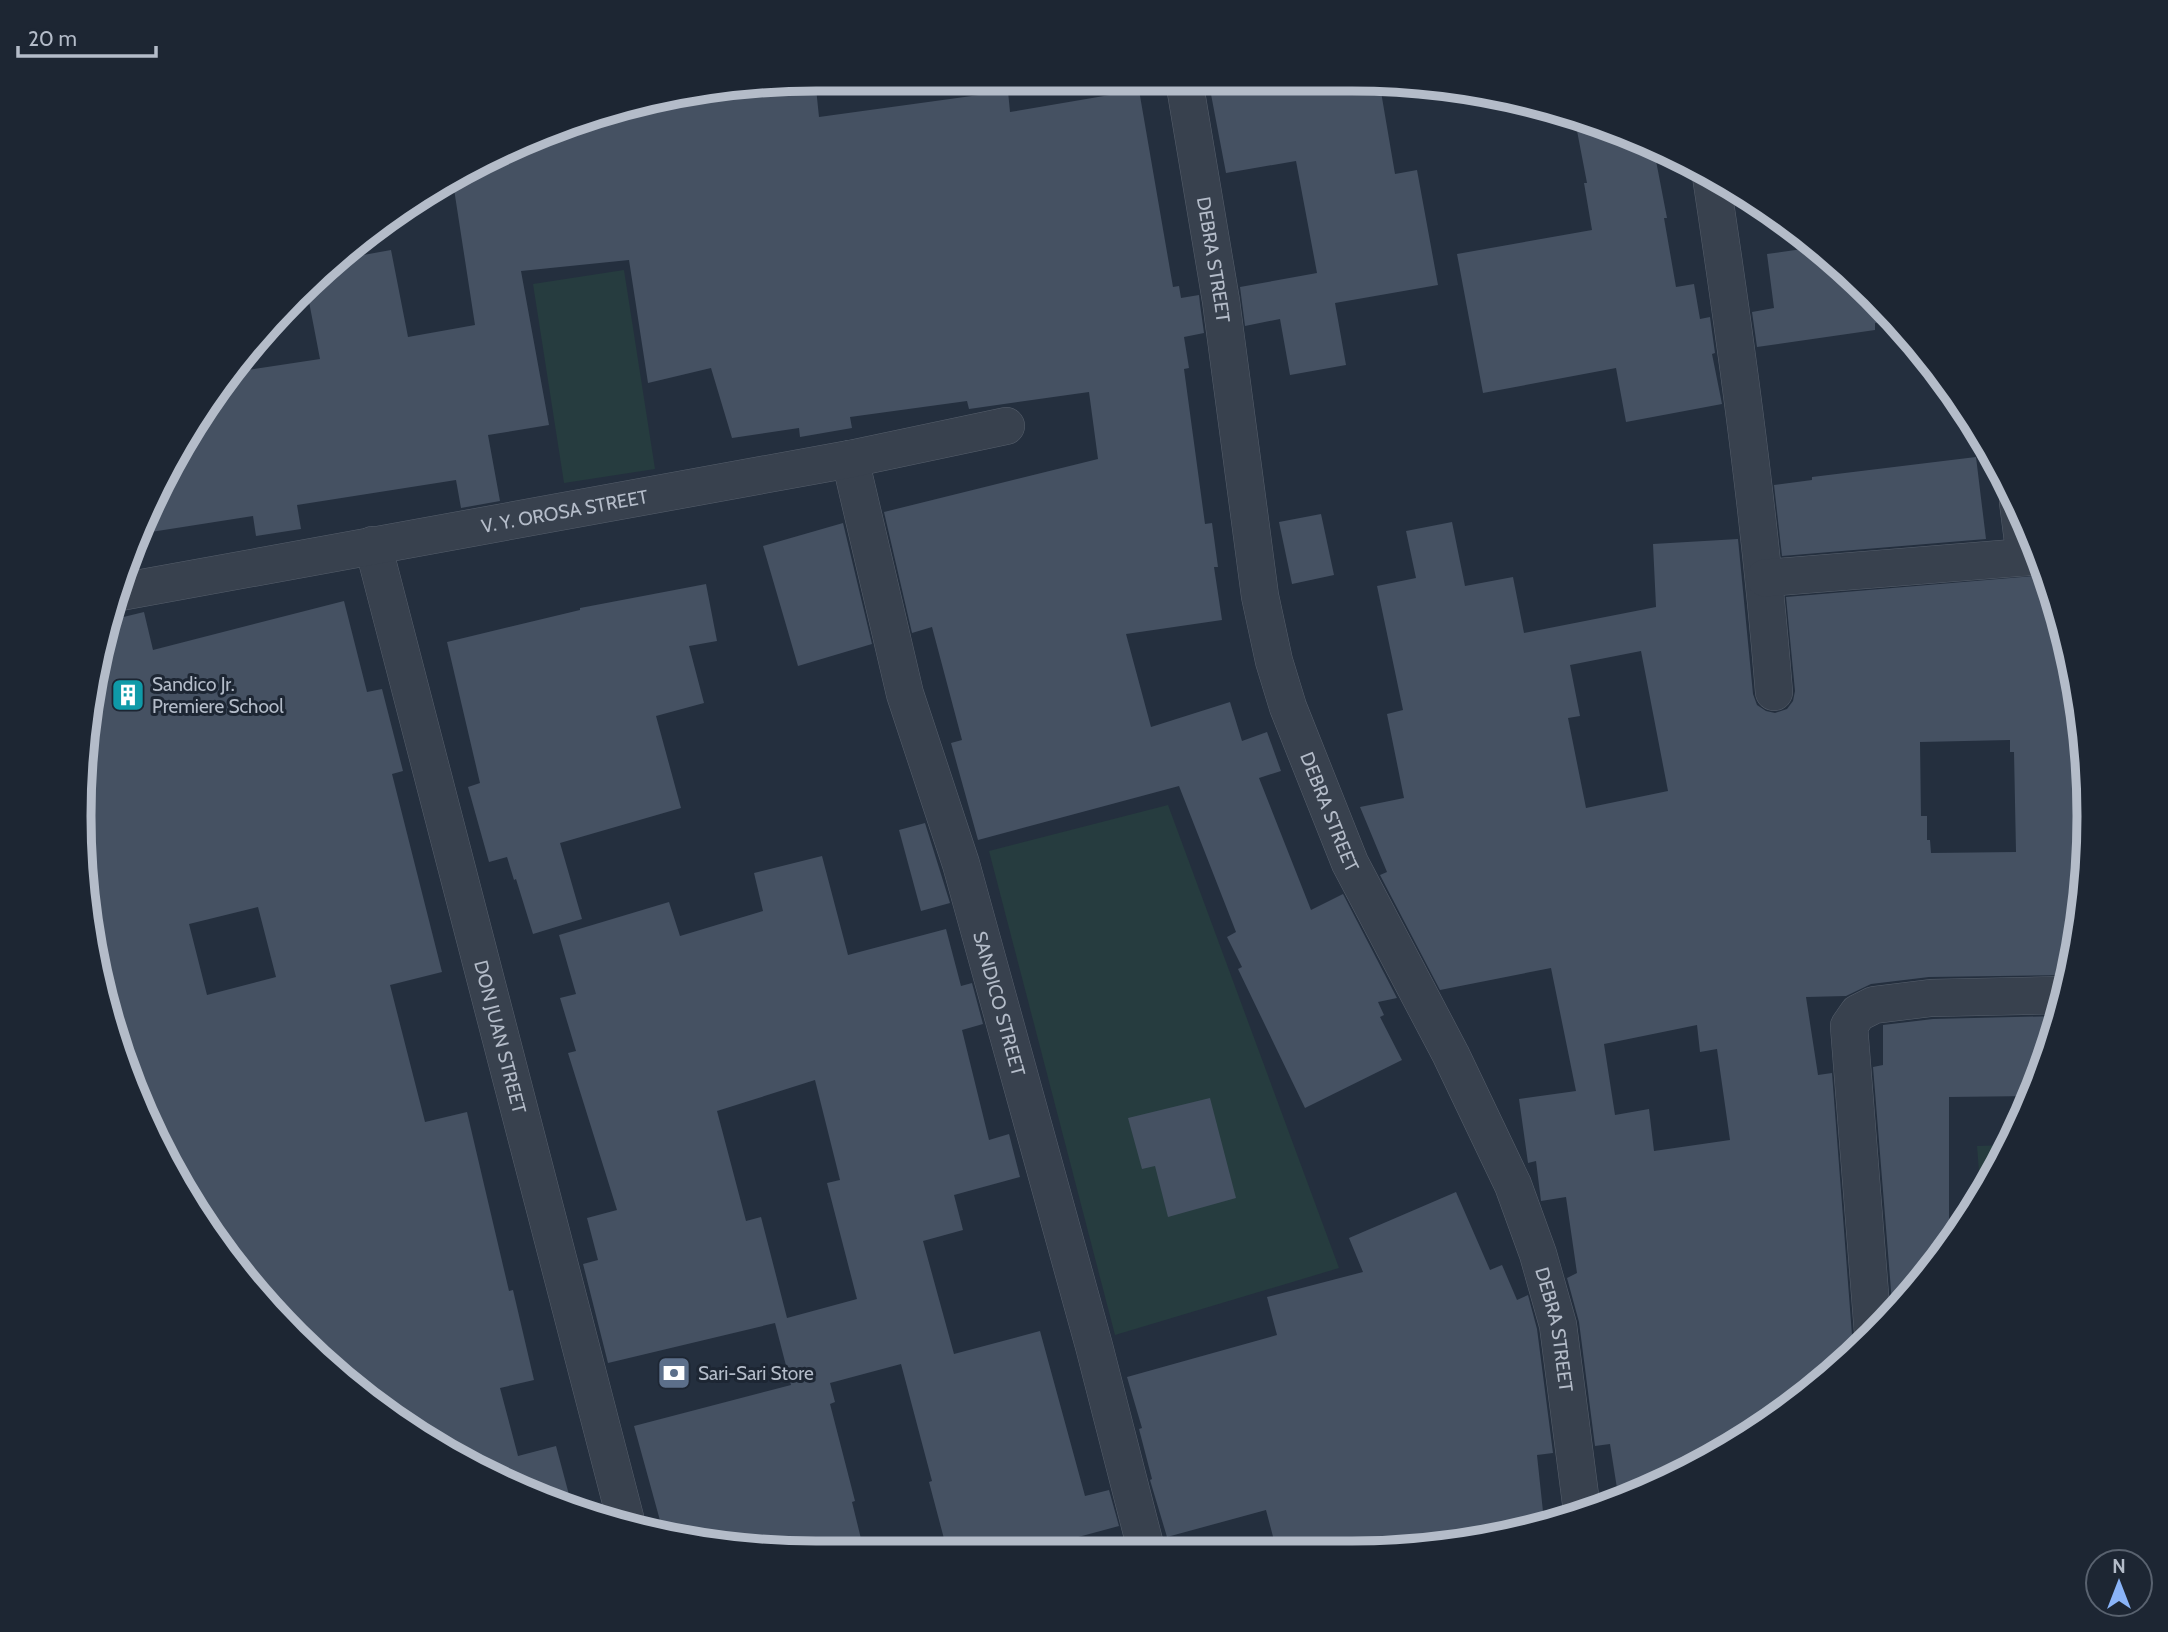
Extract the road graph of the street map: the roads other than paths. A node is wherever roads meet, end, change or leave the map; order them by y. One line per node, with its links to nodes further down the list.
1 (1186, 91): 12 (street, DEBRA STREET)
2 (1713, 187): 7 (street)
3 (1006, 426): 4 (street, V. Y. OROSA STREET)
4 (850, 459): 5 (street, V. Y. OROSA STREET); 14 (street, SANDICO STREET)
5 (373, 545): 8 (street, V. Y. OROSA STREET); 13 (street, DON JUAN STREET)
6 (2029, 556): 7 (street)
7 (1765, 578): 9 (street)
8 (127, 591)
9 (1774, 692)
10 (2054, 995): 11 (street)
11 (1872, 1321)
12 (1581, 1504)
13 (625, 1515)
14 (1144, 1541)

